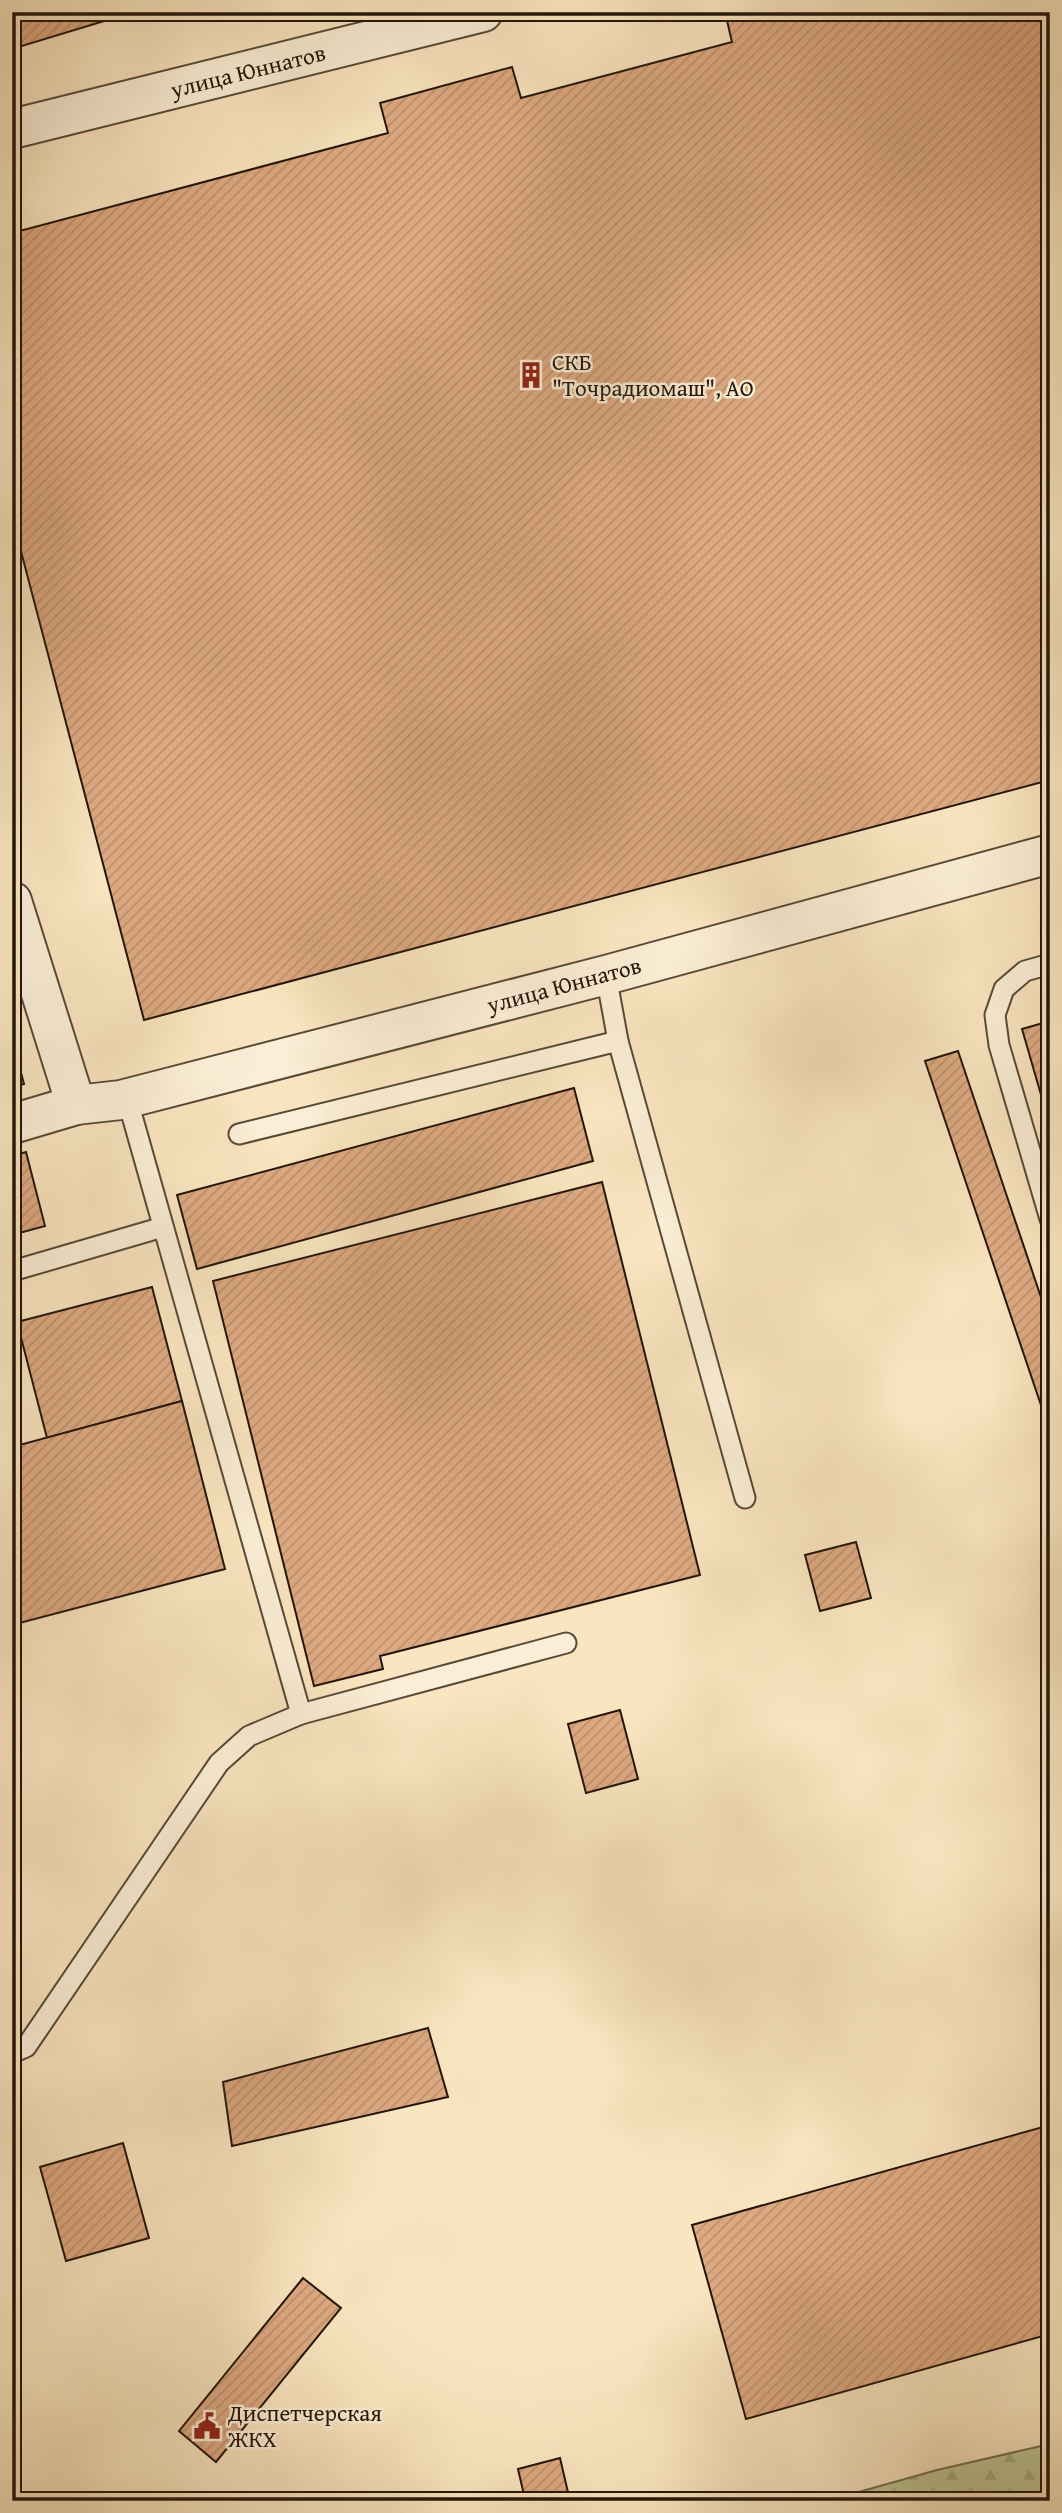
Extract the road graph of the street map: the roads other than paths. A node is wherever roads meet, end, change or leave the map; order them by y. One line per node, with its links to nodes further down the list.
1 (483, 12): 2 (street, улица Юннатов)
2 (12, 129)
3 (1050, 854): 6 (street, улица Юннатов)
4 (12, 901): 9 (street)
5 (1050, 964): 12 (lane)
6 (606, 975): 7 (lane); 8 (street, улица Юннатов)
7 (618, 1041): 11 (lane); 15 (lane)
8 (127, 1098): 9 (street, улица Юннатов); 13 (lane)
9 (76, 1105): 10 (street, улица Юннатов)
10 (12, 1124)
11 (239, 1134)
12 (1050, 1219)
13 (163, 1227): 14 (lane); 17 (lane)
14 (12, 1271)
15 (745, 1497)
16 (566, 1643): 17 (lane)
17 (301, 1714): 18 (lane)
18 (12, 2053)

